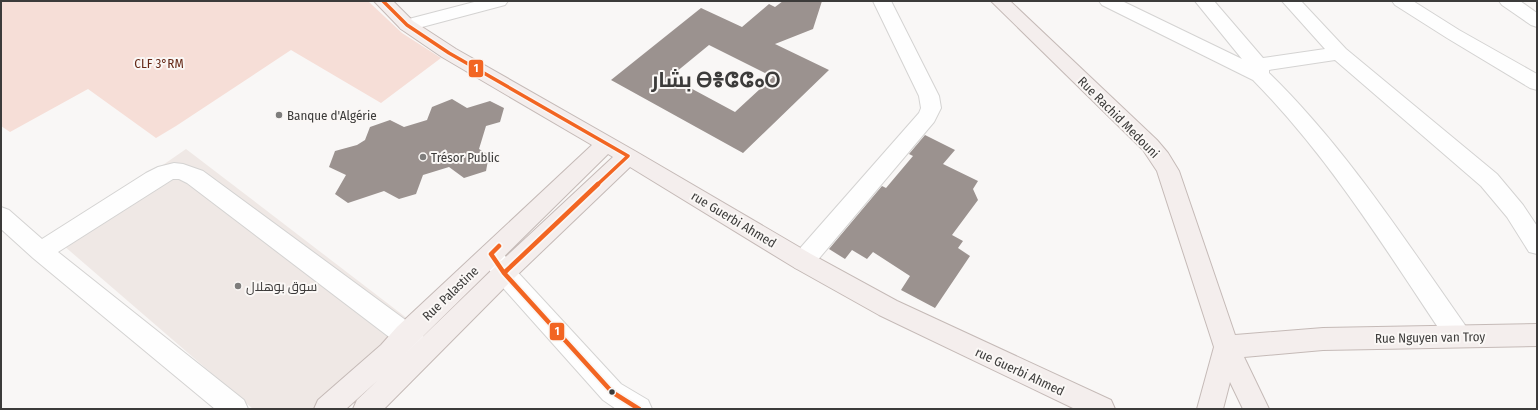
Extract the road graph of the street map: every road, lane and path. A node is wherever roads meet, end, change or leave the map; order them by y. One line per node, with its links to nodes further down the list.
1 (383, 1): 11 (main road, rue Guerbi Ahmed)
2 (499, 1): 11 (street)
3 (882, 1): 21 (street)
4 (1000, 1): 26 (main road, Rue Rachid Medouni)
5 (1108, 1): 13 (street)
6 (1204, 1): 13 (street)
7 (1290, 1): 12 (street)
8 (1401, 1): 14 (street)
9 (1508, 1): 10 (street)
10 (1537, 21)
11 (407, 25): 15 (main road, rue Guerbi Ahmed)
12 (1339, 53): 13 (street); 18 (street)
13 (1259, 70): 25 (street)
14 (1537, 83)
15 (606, 144): 16 (main road, rue Guerbi Ahmed); 20 (main road, Rue Palastine)
16 (628, 156): 21 (main road, rue Guerbi Ahmed); 22 (main road, Rue Palastine)
17 (1, 216): 19 (street)
18 (1537, 245)
19 (41, 251): 23 (street); 28 (street)
20 (491, 254): 22 (street); 23 (main road, Rue Palastine)
21 (803, 261): 32 (main road, rue Guerbi Ahmed)
22 (504, 274): 27 (main road, Rue Palastine); 31 (street)
23 (406, 335): 27 (street); 29 (main road, Rue Palastine)
24 (1537, 335): 25 (main road, Rue Nguyen van Troy)
25 (1458, 336): 26 (main road, Rue Nguyen van Troy)
26 (1227, 348): 33 (main road); 34 (main road, Rue Rachid Medouni)
27 (423, 354): 30 (main road, Rue Palastine)
28 (234, 409)
29 (327, 409)
30 (366, 409)
31 (639, 409)
32 (1102, 409)
33 (1210, 409)
34 (1256, 409)

